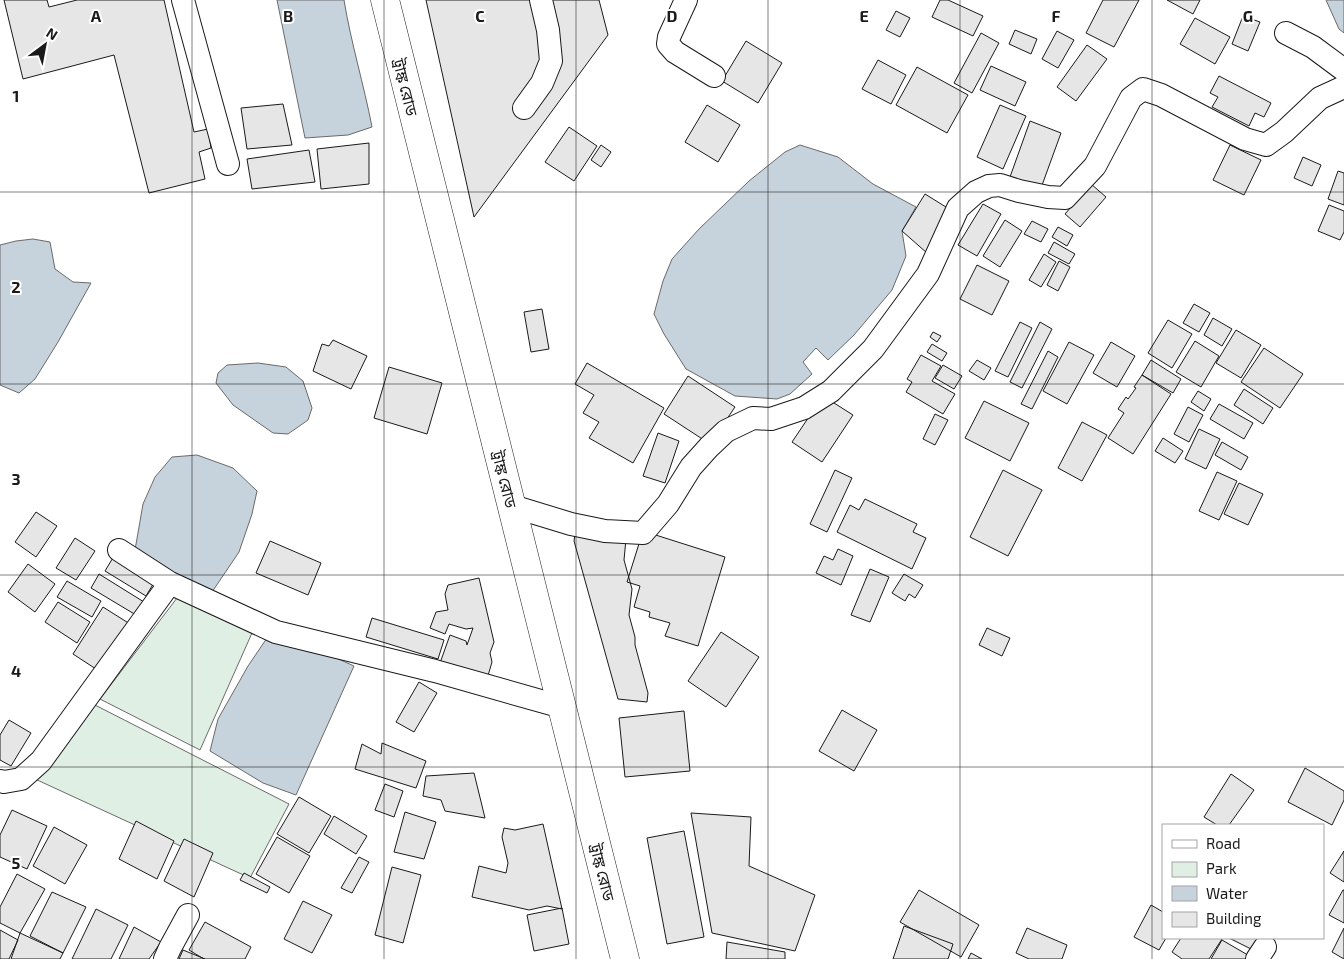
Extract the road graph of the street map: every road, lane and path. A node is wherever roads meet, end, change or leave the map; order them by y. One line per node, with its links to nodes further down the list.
1 (183, 0): 10 (street)
2 (385, 0): 11 (main road, ট্রাঙ্ক রোড)
3 (541, 0): 9 (street)
4 (686, 0): 7 (street)
5 (1286, 33): 6 (street)
6 (1344, 70)
7 (714, 76)
8 (1344, 87): 11 (street)
9 (524, 108)
10 (228, 164)
11 (512, 506): 14 (main road, ট্রাঙ্ক রোড)
12 (119, 550): 13 (street)
13 (170, 583): 14 (street); 15 (street)
14 (562, 707): 18 (main road, ট্রাঙ্ক রোড)
15 (0, 781)
16 (188, 915): 17 (street)
17 (165, 959)
18 (625, 959)

